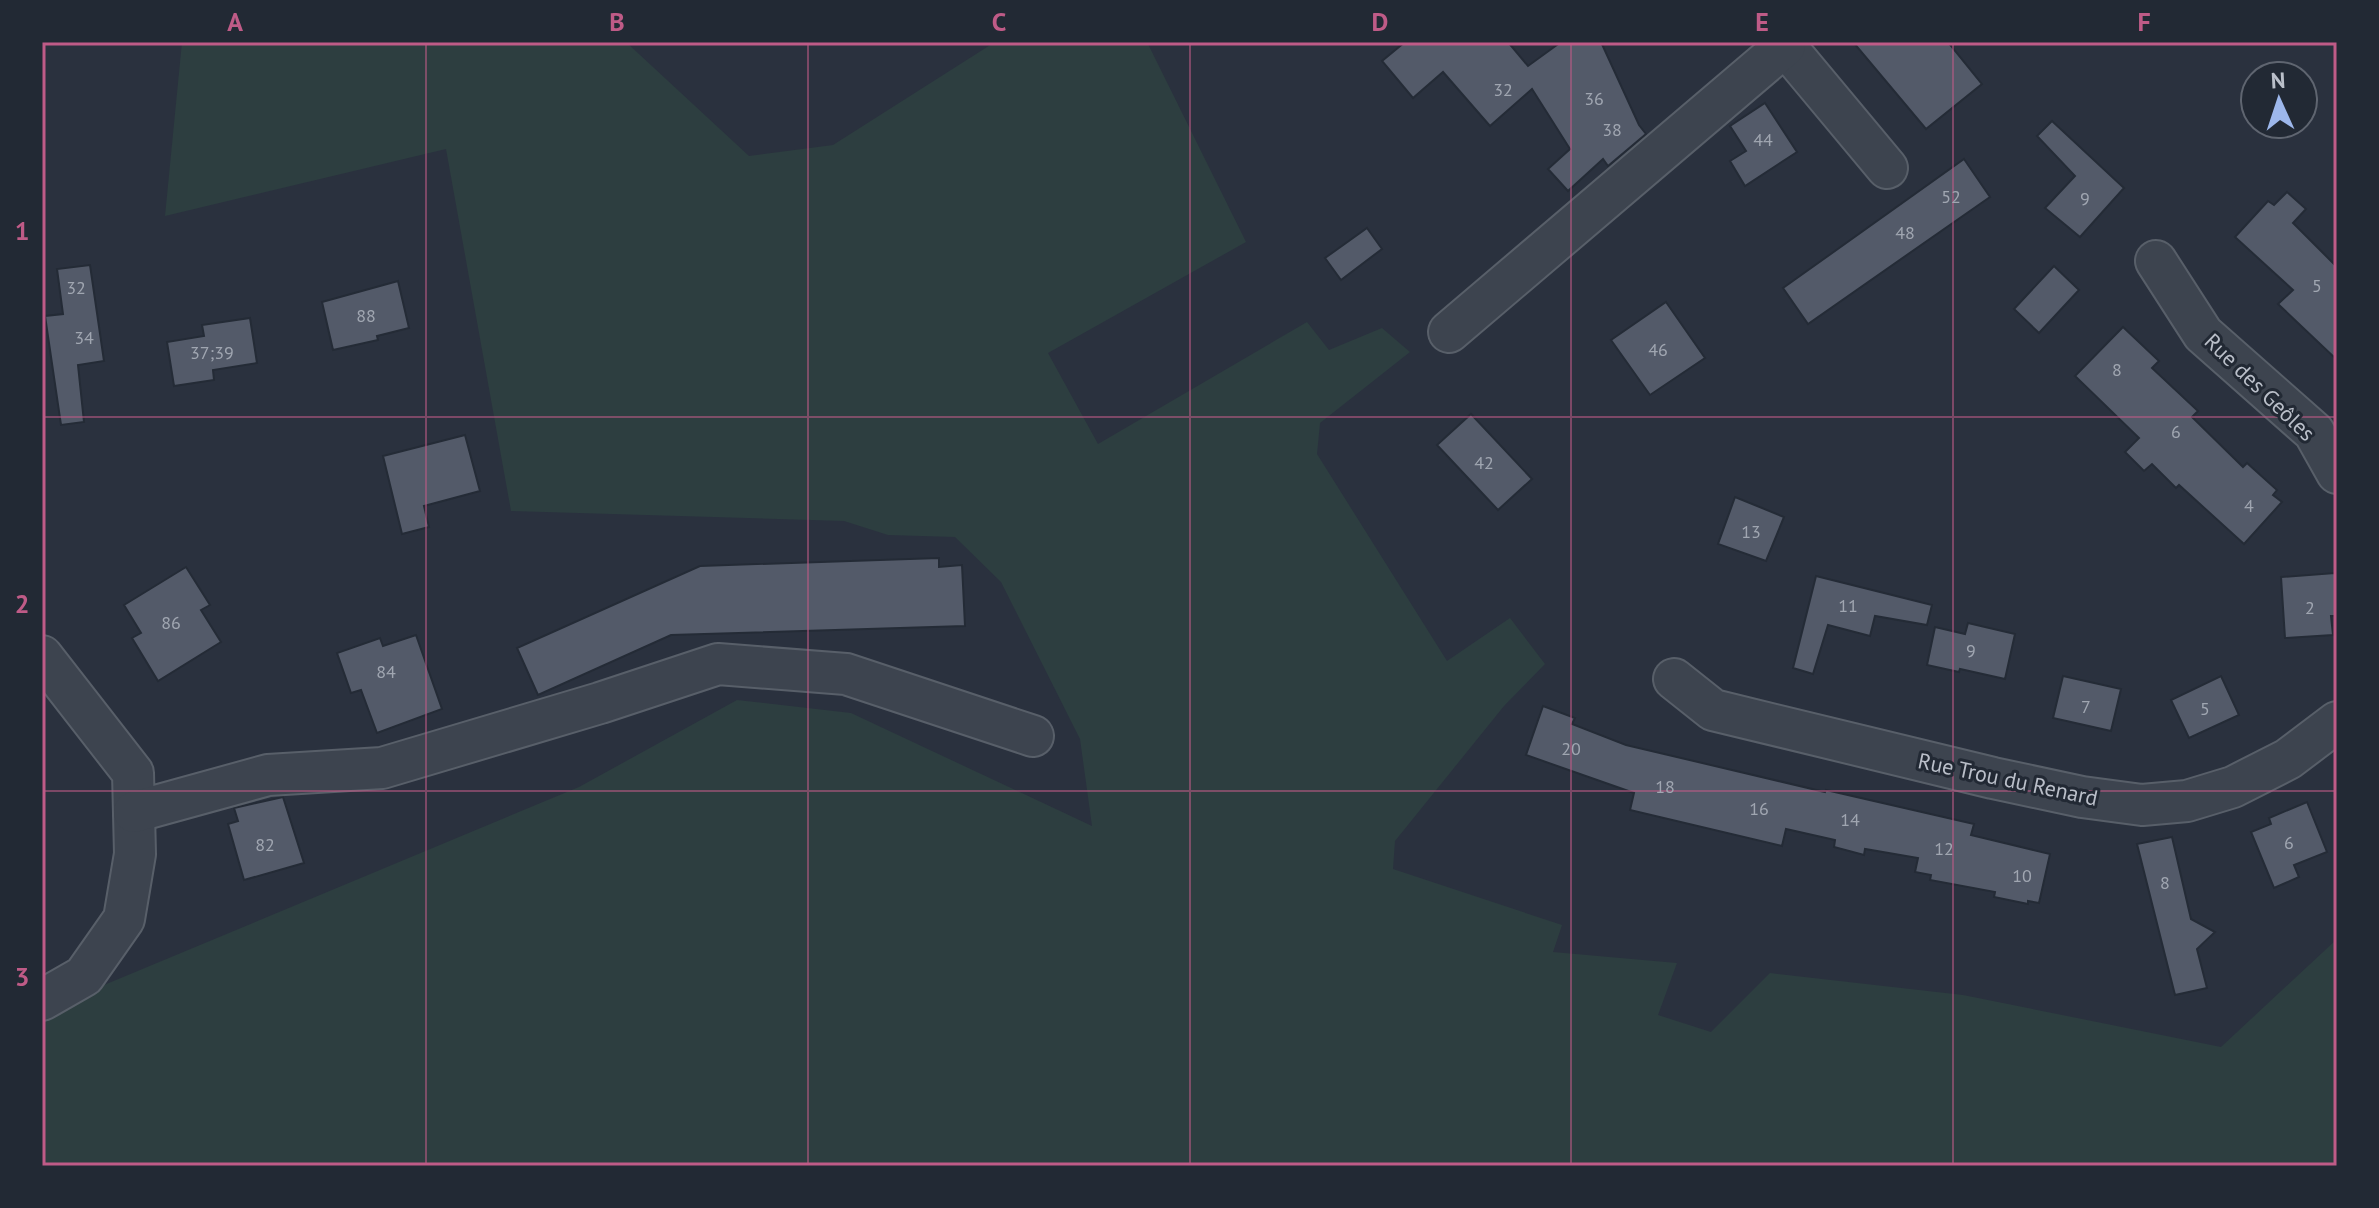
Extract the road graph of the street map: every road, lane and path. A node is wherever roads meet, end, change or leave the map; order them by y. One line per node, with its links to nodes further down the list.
1 (1784, 44): 2 (street); 4 (street)
2 (1887, 168)
3 (2156, 261): 5 (street, Rue des Geôles)
4 (1449, 332)
5 (2337, 473)
6 (42, 656): 10 (street)
7 (1674, 679): 8 (street, Rue Trou du Renard)
8 (2337, 722)
9 (1033, 736): 10 (street)
10 (134, 812): 11 (street)
11 (42, 1000)

